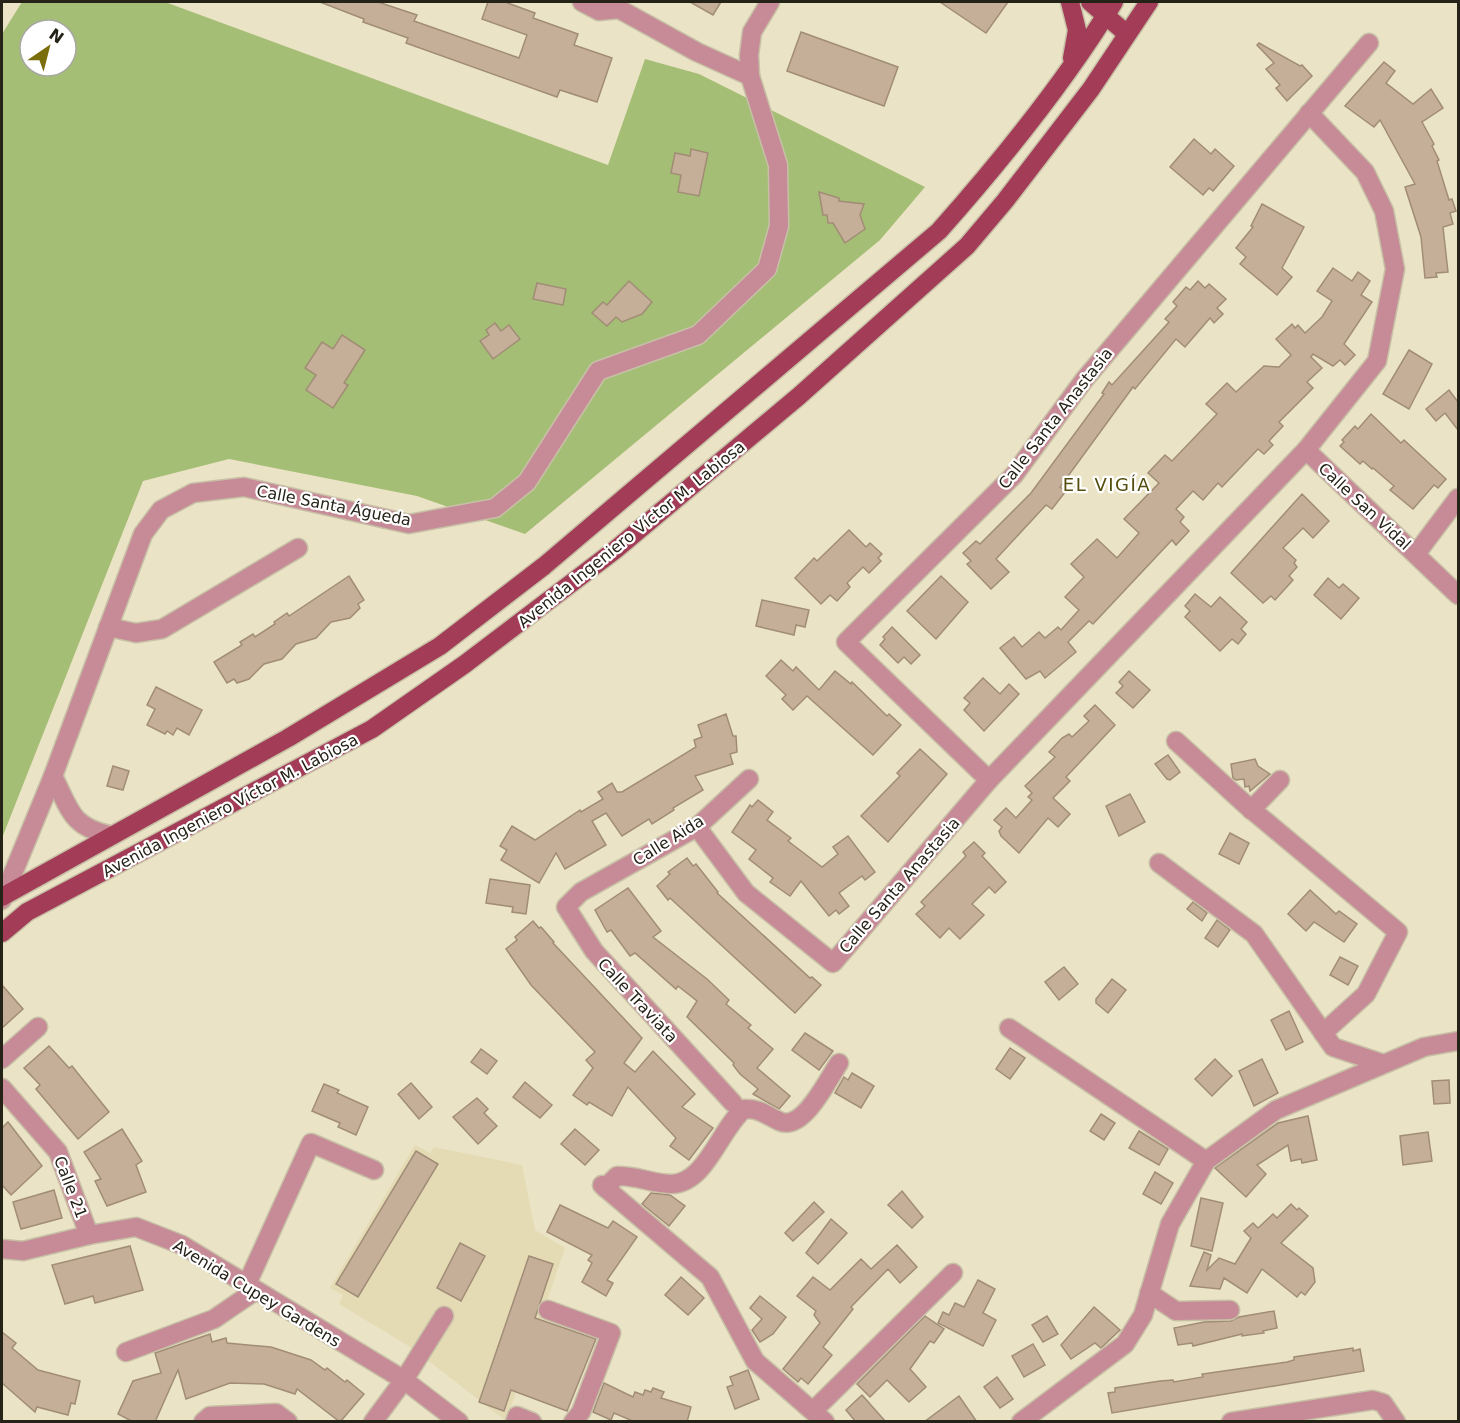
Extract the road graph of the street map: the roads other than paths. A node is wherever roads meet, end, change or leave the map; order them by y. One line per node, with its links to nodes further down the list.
1 (582, 2): 10 (street)
2 (770, 2): 10 (street, Calle Santa Águeda)
3 (1070, 2): 9 (main road)
4 (1090, 2): 6 (main road)
5 (1149, 2): 7 (main road, Avenida Ingeniero Víctor M. Labiosa)
6 (1109, 8): 7 (main road); 9 (main road, Avenida Ingeniero Víctor M. Labiosa)
7 (1127, 34): 29 (main road, Avenida Ingeniero Víctor M. Labiosa)
8 (1369, 43): 11 (street, Calle Santa Anastasia)
9 (1071, 64): 25 (main road, Avenida Ingeniero Víctor M. Labiosa)
10 (750, 76): 17 (street, Calle Santa Águeda)
11 (1310, 113): 12 (street, Calle San Vidal); 21 (street, Calle Santa Anastasia)
12 (1306, 450): 15 (street, Calle San Vidal); 21 (street, Calle Santa Anastasia)
13 (1458, 498): 15 (street)
14 (298, 548): 17 (street)
15 (1416, 554): 16 (street, Calle San Vidal)
16 (1458, 595)
17 (108, 627): 19 (street, Calle Santa Águeda)
18 (1176, 741): 23 (street)
19 (53, 776): 25 (street); 28 (street, Calle Santa Águeda)
20 (749, 779): 24 (street, Calle Aida)
21 (989, 780): 24 (street, Calle Santa Anastasia)
22 (1280, 780): 23 (street)
23 (1251, 810): 32 (street)
24 (697, 827): 27 (street, Calle Aida)
25 (109, 835): 28 (main road, Avenida Ingeniero Víctor M. Labiosa)
26 (1160, 863): 32 (street)
27 (580, 892): 38 (street, Calle Traviata)
28 (2, 897)
29 (2, 933)
30 (38, 1027): 34 (street)
31 (1009, 1028): 39 (street)
32 (1323, 1033): 36 (street)
33 (1458, 1041): 36 (street)
34 (2, 1059)
35 (839, 1063): 51 (street)
36 (1381, 1063): 39 (street)
37 (2, 1088): 41 (street, Calle 21)
38 (733, 1103)
39 (1206, 1161): 45 (street)
40 (374, 1170): 44 (street)
41 (89, 1235): 42 (street, Avenida Cupey Gardens); 44 (street, Avenida Cupey Gardens)
42 (2, 1249)
43 (953, 1273): 51 (street)
44 (250, 1288): 49 (street); 50 (street, Avenida Cupey Gardens)
45 (1149, 1293): 47 (street); 59 (street)
46 (548, 1310): 58 (street)
47 (1230, 1310)
48 (444, 1316): 50 (street)
49 (126, 1352)
50 (404, 1380): 54 (street); 55 (street, Avenida Cupey Gardens)
51 (819, 1416)
52 (203, 1422): 53 (street)
53 (288, 1422)
54 (373, 1422)
55 (459, 1422)
56 (515, 1422): 57 (street)
57 (532, 1422)
58 (573, 1422)
59 (1021, 1422)
60 (1231, 1422): 61 (street)
61 (1396, 1422)

